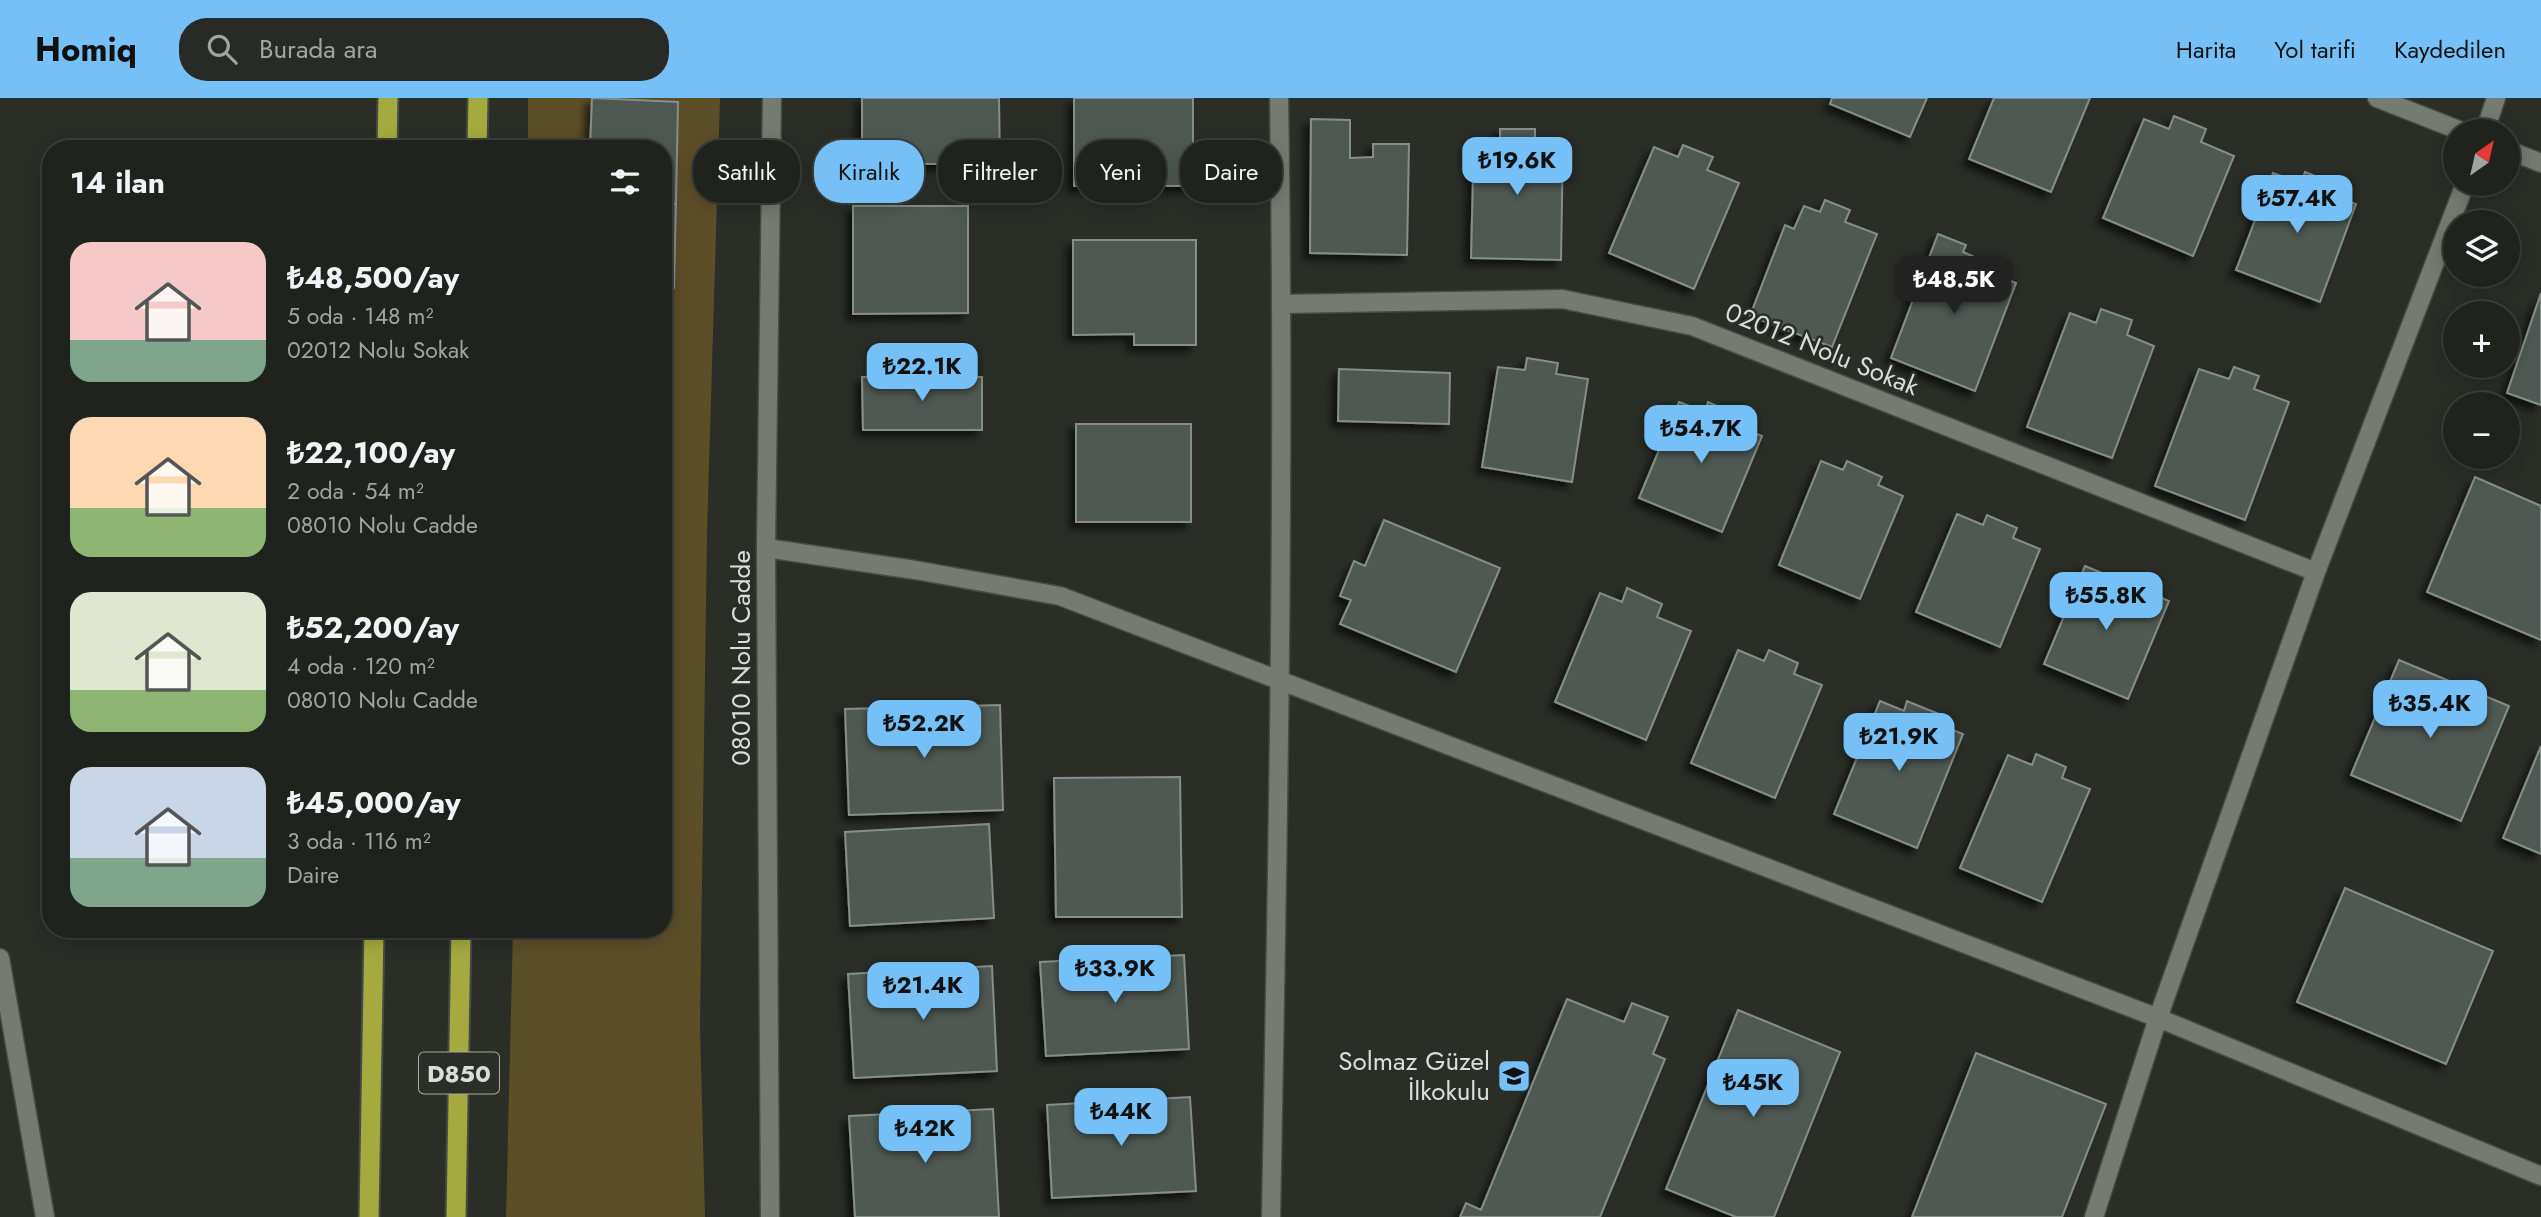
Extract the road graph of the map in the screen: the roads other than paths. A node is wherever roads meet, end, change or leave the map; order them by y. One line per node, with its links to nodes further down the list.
1 (388, 98): 9 (highway)
2 (478, 98): 10 (highway)
3 (772, 98): 15 (street, 08010 Nolu Cadde)
4 (1279, 98): 14 (street)
5 (2378, 98): 8 (street)
6 (2496, 98): 7 (street)
7 (2488, 119)
8 (2443, 124)
9 (387, 140)
10 (477, 140)
11 (2520, 155): 12 (street)
12 (2541, 163)
13 (2460, 196): 16 (street)
14 (1282, 304): 16 (street, 02012 Nolu Sokak); 17 (street)
15 (766, 548): 17 (street); 26 (street, 08010 Nolu Cadde)
16 (2316, 572): 21 (street)
17 (1281, 679): 21 (street); 27 (street)
18 (374, 938): 24 (highway)
19 (461, 938): 25 (highway, D850)
20 (0, 958): 23 (street)
21 (2158, 1018): 22 (street); 28 (street)
22 (2541, 1176)
23 (45, 1217)
24 (369, 1217)
25 (456, 1217)
26 (770, 1217)
27 (1271, 1217)
28 (2094, 1217)

